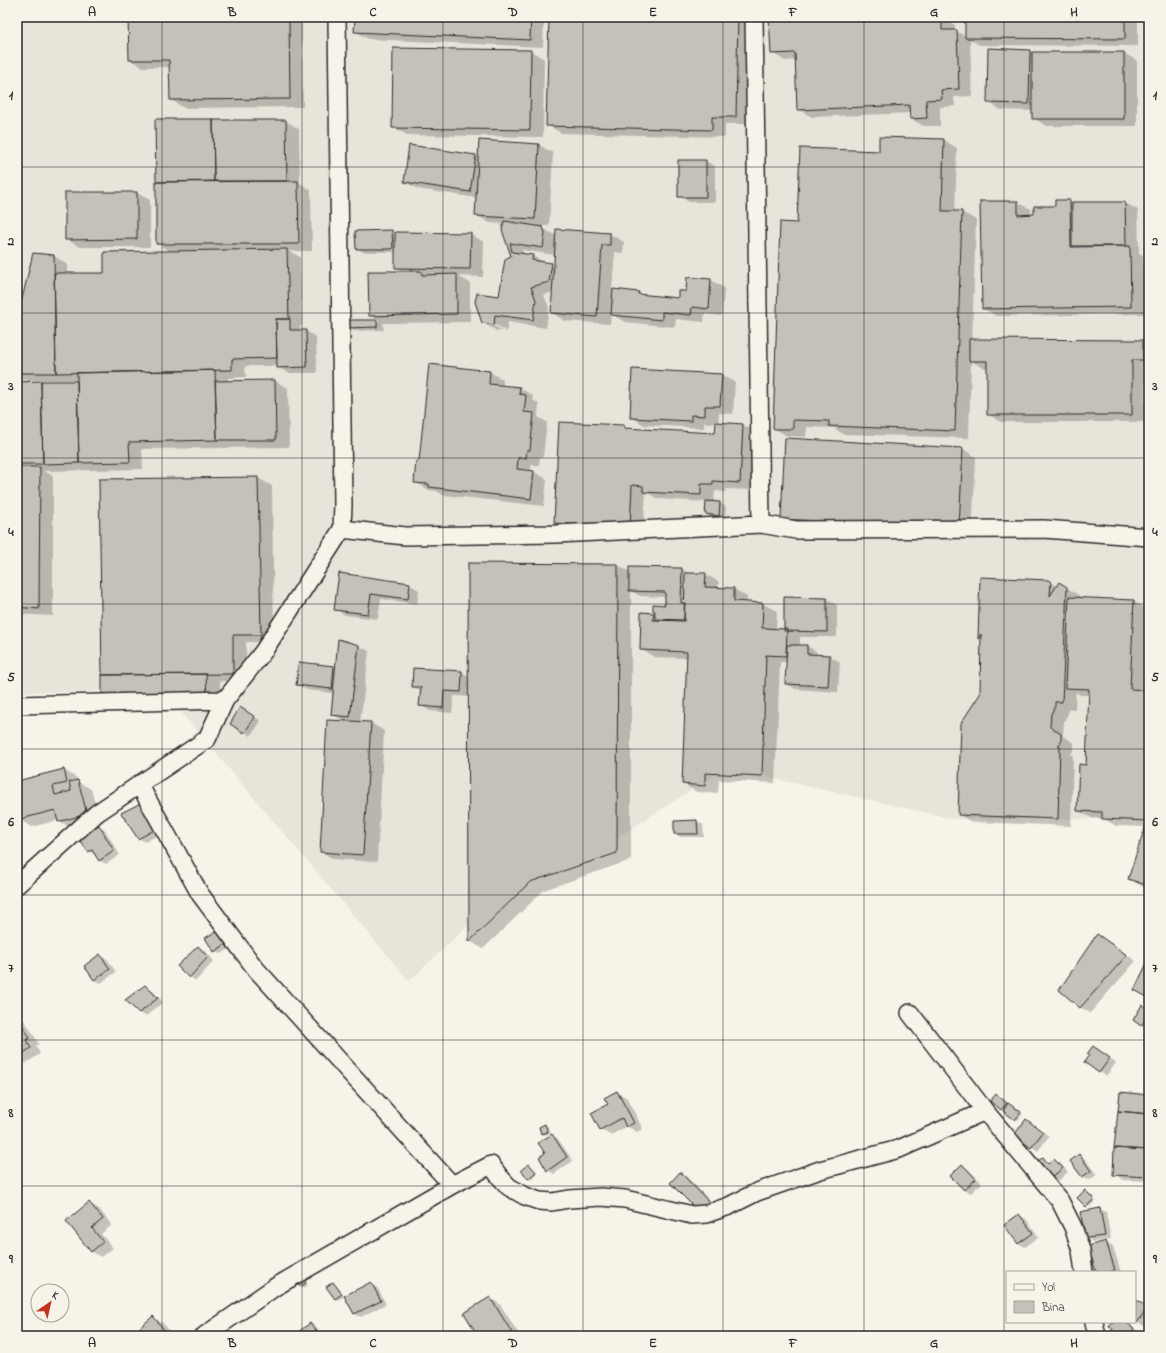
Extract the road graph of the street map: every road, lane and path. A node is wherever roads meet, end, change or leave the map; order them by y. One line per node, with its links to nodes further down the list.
1 (337, 17): 4 (street)
2 (754, 17): 3 (street)
3 (761, 524): 4 (street); 5 (street)
4 (342, 530): 6 (street)
5 (1149, 537)
6 (225, 700): 7 (street); 8 (street)
7 (17, 705)
8 (139, 784): 9 (street); 12 (street)
9 (17, 885)
10 (910, 1013): 11 (street)
11 (985, 1111): 12 (street); 13 (street)
12 (452, 1185): 15 (street)
13 (1084, 1271)
14 (1094, 1323): 16 (street)
15 (204, 1336)
16 (1097, 1336)

